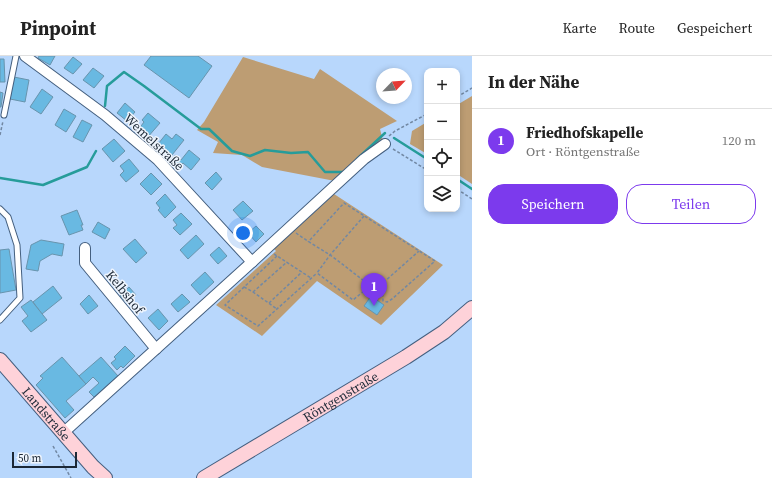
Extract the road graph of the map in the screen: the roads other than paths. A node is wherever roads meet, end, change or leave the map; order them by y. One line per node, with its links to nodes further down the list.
1 (16, 56): 3 (lane)
2 (25, 56): 7 (street, Wemelstraße)
3 (4, 115)
4 (385, 144): 7 (street)
5 (0, 209): 9 (lane)
6 (85, 248): 10 (street, Kelbshof)
7 (252, 262): 10 (street)
8 (472, 308): 15 (main road, Röntgenstraße)
9 (0, 320)
10 (156, 349): 12 (street)
11 (0, 360): 12 (main road, Landstraße)
12 (63, 433): 13 (main road, Landstraße)
13 (97, 473): 14 (main road, Landstraße)
14 (105, 478)
15 (204, 478)

